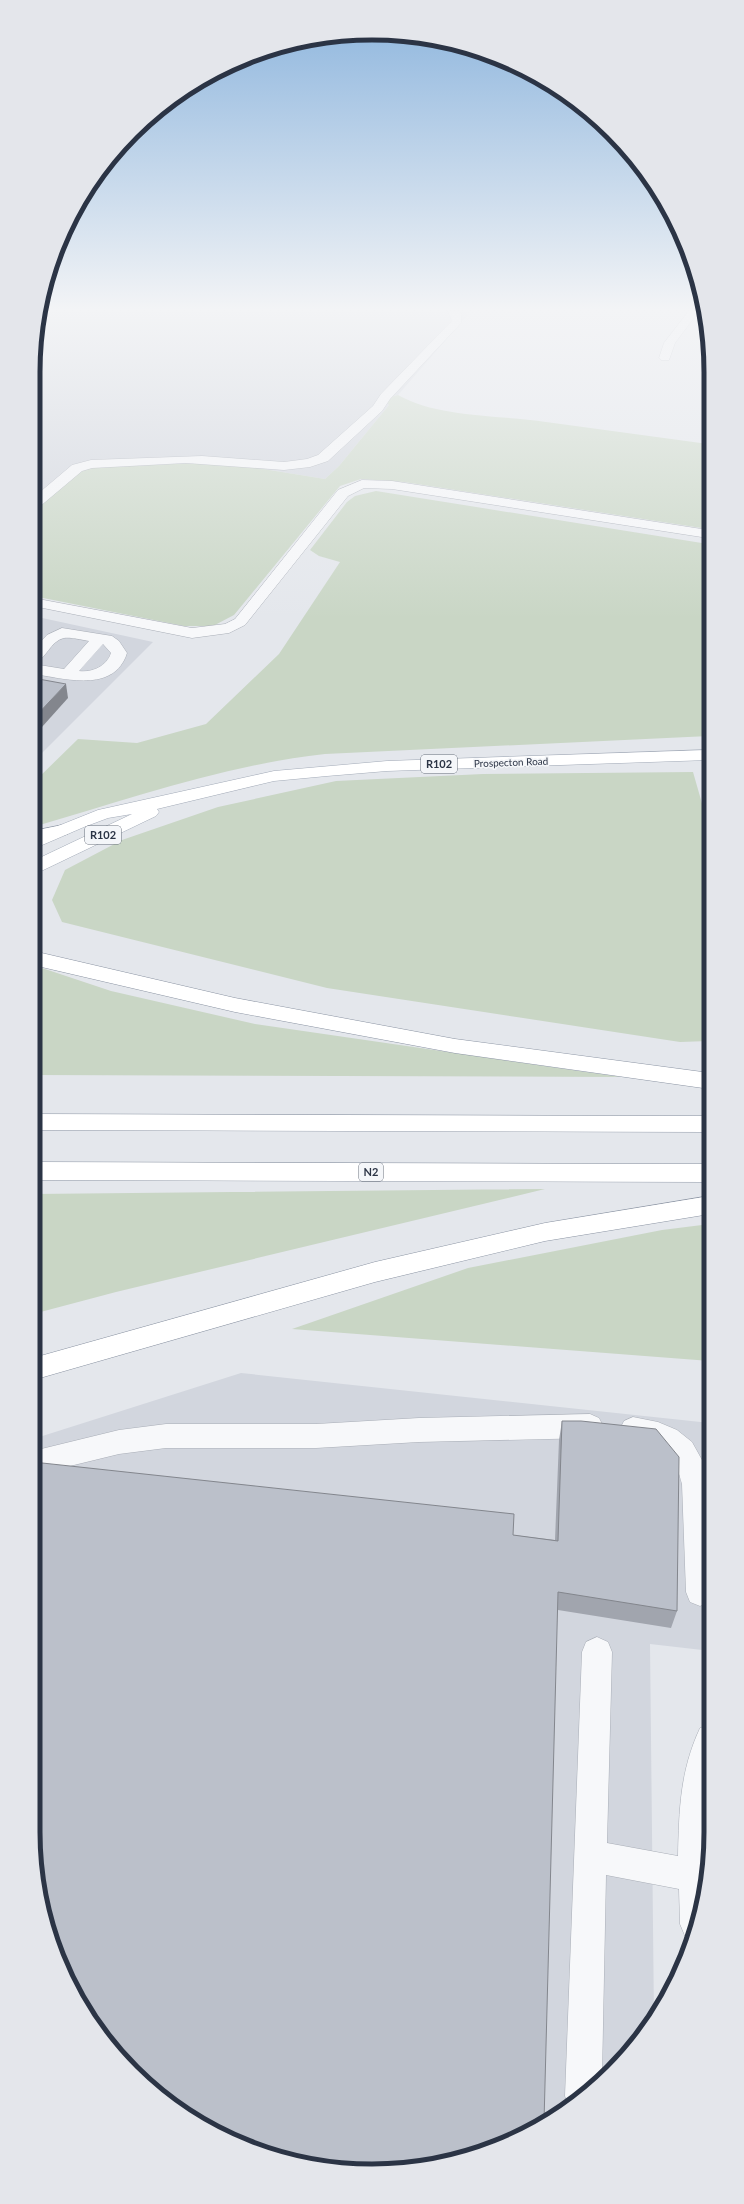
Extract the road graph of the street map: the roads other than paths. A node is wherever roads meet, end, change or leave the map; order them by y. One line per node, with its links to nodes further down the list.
1 (372, 414): 2 (lane)
2 (40, 499)
3 (704, 533): 4 (lane)
4 (40, 603)
5 (100, 638): 6 (lane); 8 (lane); 8 (lane)
6 (40, 651)
7 (40, 669): 8 (lane)
8 (68, 674)
9 (704, 755): 10 (main road, Prospecton Road / R102)
10 (172, 800): 11 (main road, Prospecton Road / R102); 14 (main road, Prospecton Road / R102)
11 (62, 830): 12 (main road); 13 (main road, Prospecton Road / R102)
12 (40, 835)
13 (40, 840)
14 (40, 866)
15 (40, 959): 16 (main road)
16 (704, 1080)
17 (40, 1122): 18 (main road)
18 (704, 1124)
19 (40, 1171): 20 (main road, N2)
20 (704, 1173)
21 (704, 1206): 22 (main road)
22 (40, 1367)
23 (40, 1461): 24 (lane)
24 (700, 1592)
25 (597, 1652): 27 (lane)
26 (704, 1755): 28 (lane)
27 (590, 1856): 29 (lane); 30 (lane)
28 (701, 1876)
29 (701, 1878)
30 (583, 2088)

